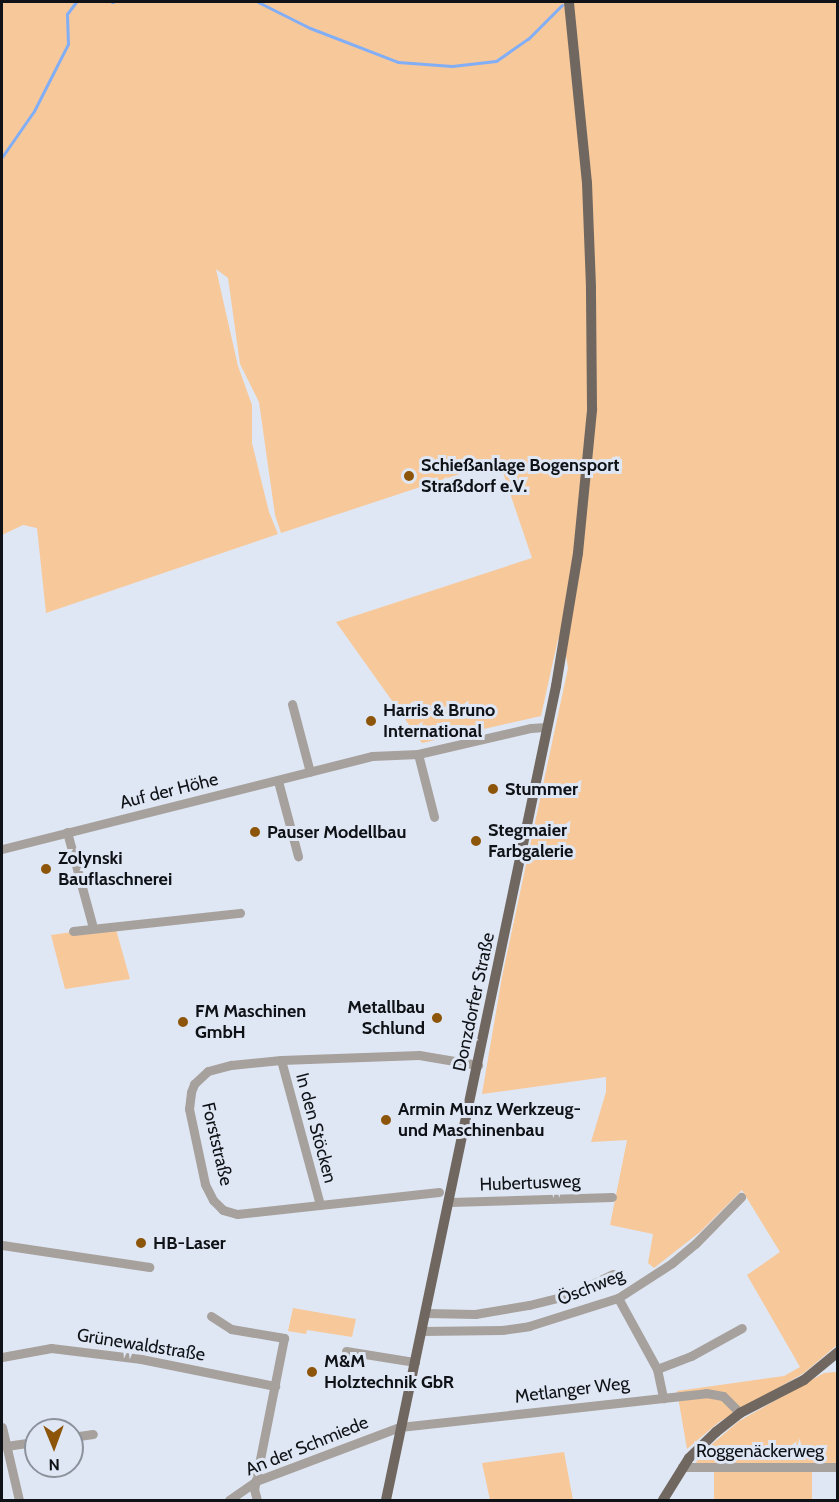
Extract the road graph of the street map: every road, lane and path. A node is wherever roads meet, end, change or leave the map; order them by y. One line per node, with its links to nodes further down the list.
1 (569, 2): 3 (main road, Donzdorfer Straße)
2 (292, 704): 5 (street)
3 (547, 728): 4 (street, Auf der Höhe); 15 (main road, Donzdorfer Straße)
4 (418, 754): 5 (street, Auf der Höhe); 7 (street)
5 (310, 772): 6 (street, Auf der Höhe)
6 (278, 781): 8 (street, Auf der Höhe); 10 (street)
7 (435, 817)
8 (67, 832): 9 (street, Auf der Höhe); 12 (street)
9 (2, 849)
10 (298, 856)
11 (240, 913): 12 (street)
12 (93, 928): 13 (street)
13 (73, 931)
14 (281, 1059): 15 (street, Forststraße); 20 (street, In den Stöcken); 20 (street, Forststraße)
15 (477, 1065): 19 (main road, Donzdorfer Straße)
16 (439, 1192): 20 (street, Forststraße)
17 (612, 1197): 19 (street, Hubertusweg)
18 (741, 1197): 24 (street, Öschweg)
19 (450, 1202): 25 (main road, Donzdorfer Straße)
20 (320, 1205)
21 (2, 1245): 22 (street)
22 (149, 1267)
23 (613, 1274): 25 (street)
24 (618, 1298): 28 (street, Öschweg); 33 (street)
25 (426, 1312): 28 (main road, Donzdorfer Straße)
26 (211, 1316): 34 (street)
27 (742, 1328): 33 (street)
28 (422, 1332): 32 (main road, Donzdorfer Straße)
29 (346, 1351): 32 (street)
30 (837, 1352): 36 (main road)
31 (2, 1358): 34 (street, Grünewaldstraße)
32 (415, 1362): 38 (main road, Donzdorfer Straße)
33 (657, 1370): 35 (street)
34 (275, 1386): 45 (street)
35 (663, 1398): 36 (street, Metlanger Weg); 38 (street, Metlanger Weg)
36 (740, 1413): 43 (main road)
37 (2, 1427): 42 (street)
38 (400, 1427): 45 (street, An der Schmiede); 49 (main road, Donzdorfer Straße)
39 (93, 1434): 40 (street)
40 (84, 1435)
41 (24, 1444): 42 (street)
42 (6, 1446): 46 (street)
43 (682, 1467): 44 (street, Roggenäckerweg); 50 (main road)
44 (837, 1467)
45 (256, 1481): 47 (street, An der Schmiede); 48 (street)
46 (19, 1500)
47 (230, 1500)
48 (257, 1500)
49 (386, 1500)
50 (663, 1500)

